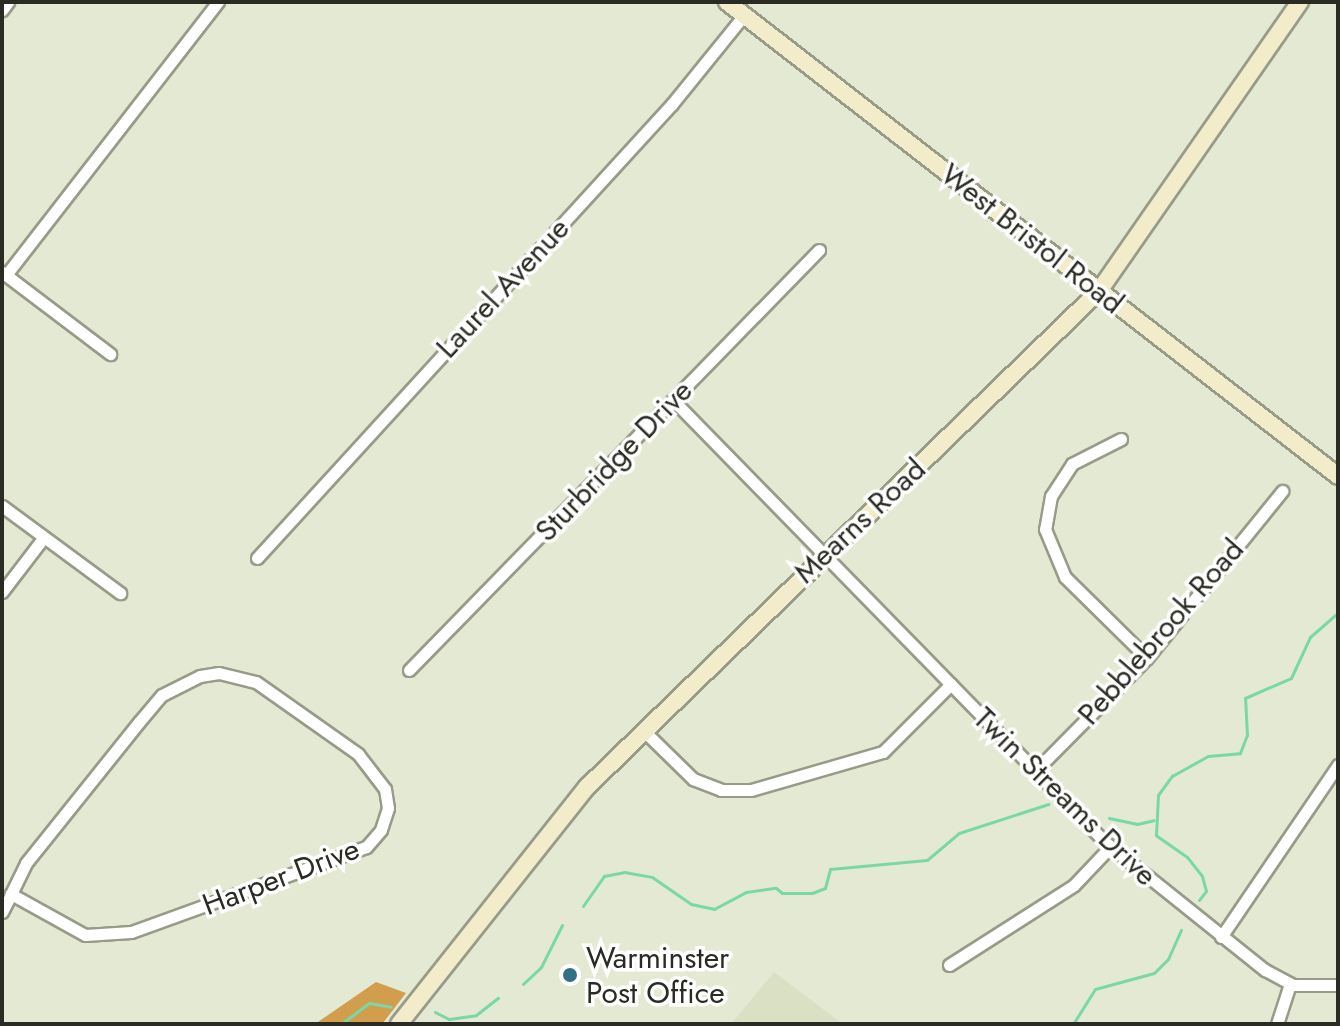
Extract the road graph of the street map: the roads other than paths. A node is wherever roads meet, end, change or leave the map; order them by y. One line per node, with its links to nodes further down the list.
1 (8, 2): 5 (street)
2 (218, 2): 8 (street)
3 (727, 2): 6 (street, West Bristol Road)
4 (1300, 2): 9 (street, Mearns Road)
5 (2, 10)
6 (744, 15): 9 (street, West Bristol Road); 18 (street, Laurel Avenue)
7 (819, 250): 11 (street, Sturbridge Drive)
8 (4, 274): 10 (street)
9 (1099, 291): 13 (street, West Bristol Road); 17 (street, Mearns Road)
10 (110, 354)
11 (673, 400): 17 (street, Twin Streams Drive); 22 (street, Sturbridge Drive)
12 (1121, 439): 21 (street)
13 (1338, 476)
14 (1282, 491): 21 (street, Pebblebrook Road)
15 (2, 506): 16 (street)
16 (44, 537): 19 (street); 20 (street)
17 (824, 555): 23 (street, Twin Streams Drive); 24 (street, Mearns Road)
18 (257, 558)
19 (2, 592)
20 (120, 593)
21 (1147, 658): 26 (street, Pebblebrook Road)
22 (409, 670)
23 (951, 684): 24 (street); 26 (street, Twin Streams Drive)
24 (644, 731): 34 (street, Mearns Road)
25 (1338, 765): 30 (street)
26 (1036, 770): 27 (street, Twin Streams Drive)
27 (1110, 847): 30 (street, Twin Streams Drive); 31 (street)
28 (11, 894): 28 (street, Harper Drive); 29 (street, Harper Drive)
29 (2, 912)
30 (1221, 937): 32 (street, Twin Streams Drive)
31 (949, 965)
32 (1290, 984): 33 (street); 35 (street)
33 (1338, 985)
34 (399, 1024)
35 (1277, 1024)

